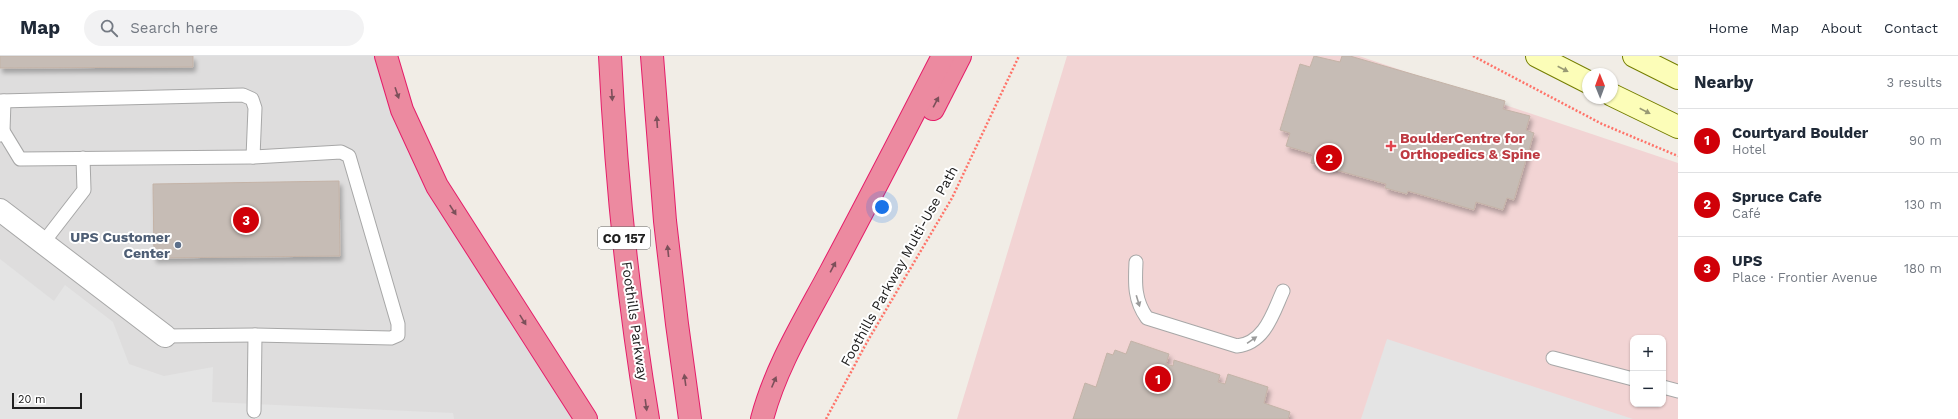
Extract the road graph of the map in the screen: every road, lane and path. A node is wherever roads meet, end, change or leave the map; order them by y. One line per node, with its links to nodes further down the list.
1 (386, 56): 31 (highway, one-way to 31)
2 (610, 56): 32 (highway, Foothills Parkway / CO 157, one-way to 32)
3 (652, 56): 33 (highway, CO 157, one-way to 3)
4 (943, 56): 19 (highway)
5 (960, 56): 19 (highway, one-way to 5)
6 (1019, 56): 35 (path, Foothills Parkway Multi-Use Path)
7 (1473, 56): 16 (path)
8 (1538, 56): 11 (main road, one-way to 11)
9 (1634, 56): 10 (main road)
10 (1678, 78)
11 (1582, 79)
12 (1618, 98): 14 (main road, one-way to 14)
13 (2, 101): 15 (lane); 17 (lane)
14 (1678, 127)
15 (2, 133): 18 (lane)
16 (1678, 156)
17 (253, 157): 18 (lane); 25 (lane)
18 (83, 158): 21 (lane)
19 (886, 165): 34 (highway, one-way to 19)
20 (0, 210): 21 (street)
21 (43, 243): 24 (street)
22 (1136, 262): 23 (lane, one-way to 23)
23 (1283, 291)
24 (165, 336): 25 (lane)
25 (255, 336): 30 (lane)
26 (1553, 358): 27 (lane)
27 (1630, 378)
28 (1666, 388): 29 (lane)
29 (1678, 391)
30 (254, 411)
31 (586, 419)
32 (648, 419)
33 (690, 419)
34 (762, 419)
35 (826, 419)

